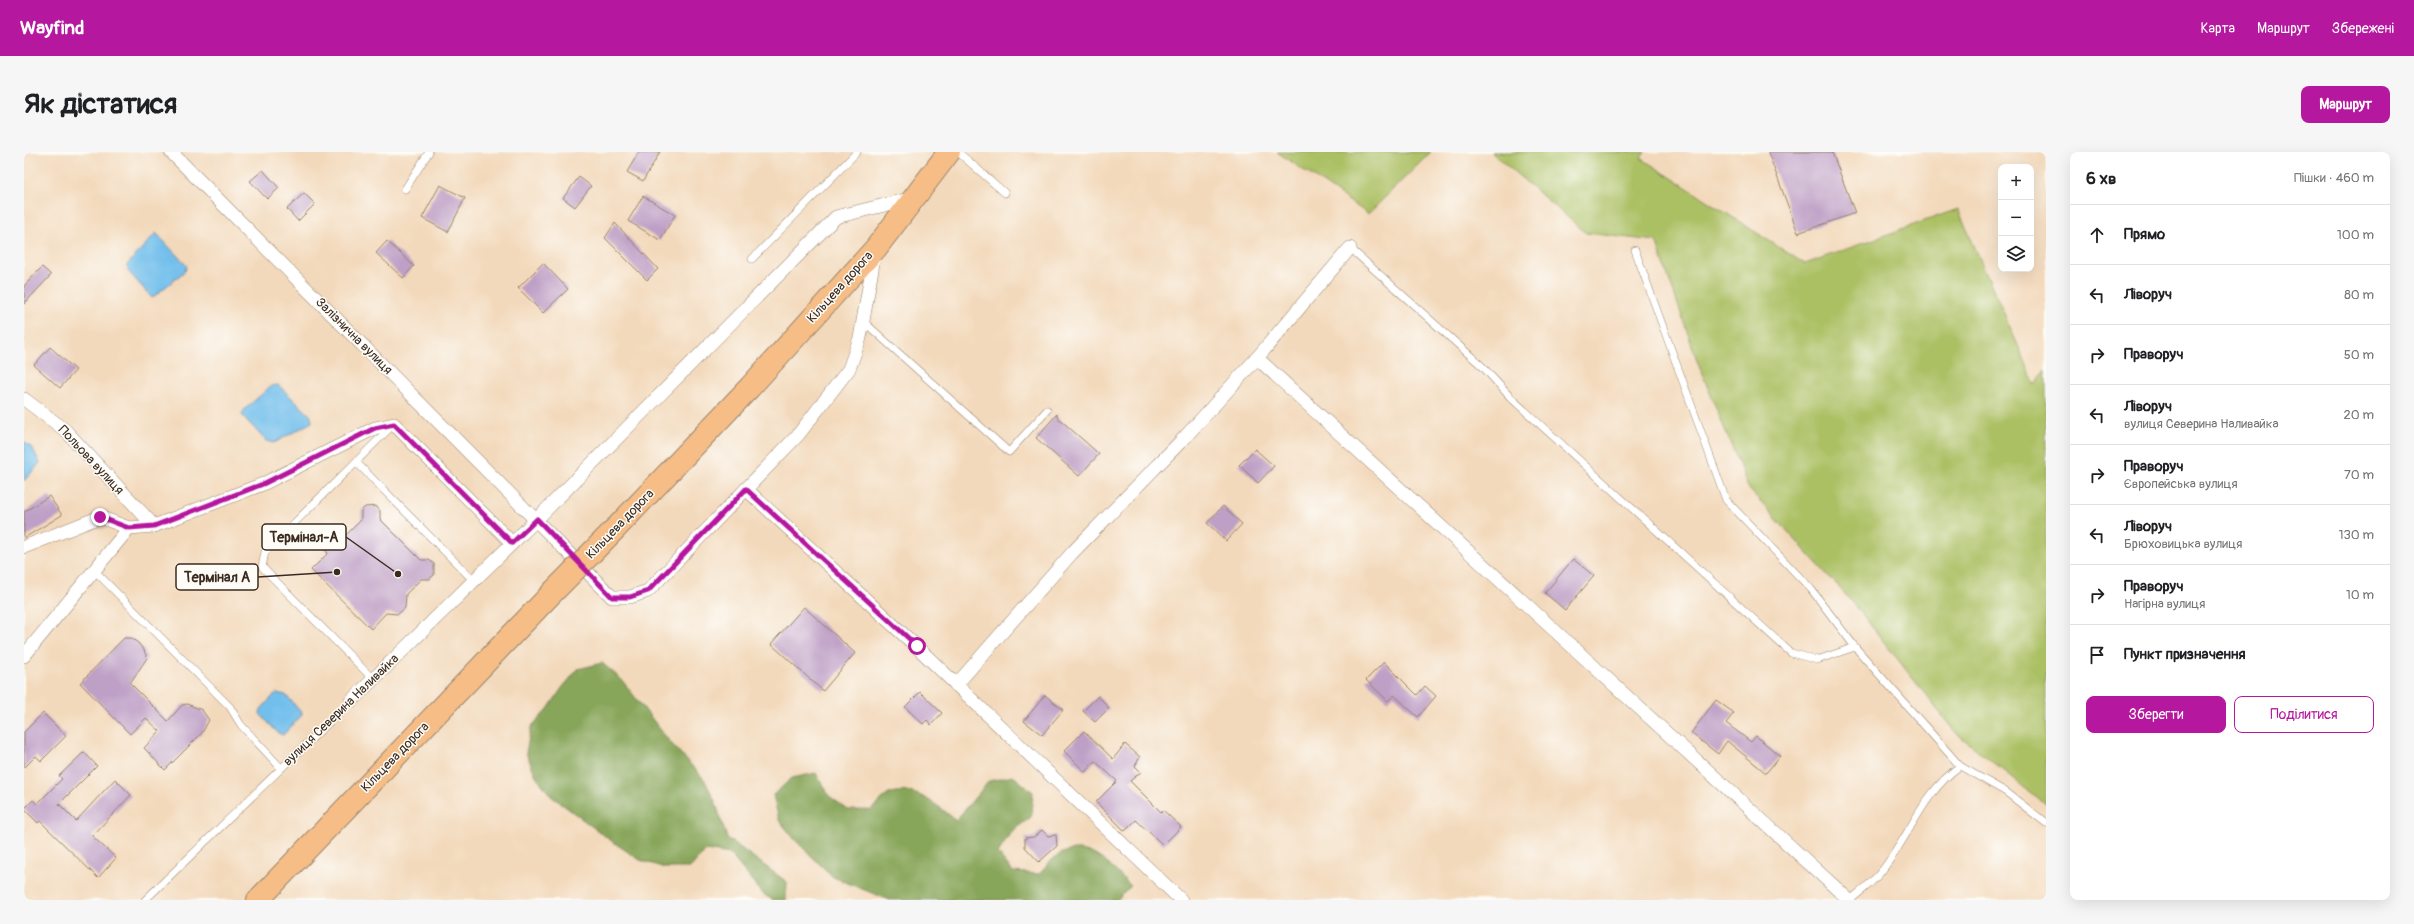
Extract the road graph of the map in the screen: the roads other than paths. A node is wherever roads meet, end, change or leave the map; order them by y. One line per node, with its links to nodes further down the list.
1 (171, 152): 20 (street, Залізнична вулиця)
2 (429, 152): 6 (lane)
3 (857, 152): 12 (lane)
4 (949, 152): 8 (highway, Кільцева дорога)
5 (958, 152): 7 (lane)
6 (405, 189)
7 (1005, 192)
8 (915, 197): 9 (highway, Кільцева дорога); 20 (street, вулиця Северина Наливайка)
9 (876, 248): 13 (street, Залізнична вулиця); 36 (highway, Кільцева дорога, bridge)
10 (1350, 248): 14 (street); 27 (lane)
11 (1635, 250): 27 (lane)
12 (752, 259)
13 (862, 321): 16 (lane); 19 (street, Залізнична вулиця)
14 (1257, 358): 30 (street); 38 (street)
15 (24, 399): 21 (street, Польова вулиця)
16 (1047, 410)
17 (394, 424): 18 (lane); 21 (street); 23 (street)
18 (356, 462): 26 (lane); 29 (lane)
19 (746, 489): 20 (street, Залізнична вулиця); 30 (street)
20 (537, 519): 23 (street, вулиця Северина Наливайка)
21 (154, 526): 22 (street)
22 (129, 528): 24 (street); 25 (street)
23 (512, 543): 26 (street, вулиця Северина Наливайка)
24 (24, 547)
25 (94, 570): 28 (street); 33 (lane)
26 (474, 580): 29 (street, вулиця Северина Наливайка)
27 (1855, 647): 32 (lane)
28 (24, 656)
29 (373, 679): 31 (street, вулиця Северина Наливайка)
30 (956, 685): 37 (street)
31 (351, 700): 33 (lane, вулиця Северина Наливайка)
32 (1960, 766): 34 (lane); 38 (lane)
33 (281, 768): 35 (lane, вулиця Северина Наливайка)
34 (2046, 823)
35 (145, 900)
36 (258, 900)
37 (1181, 900)
38 (1850, 900)

